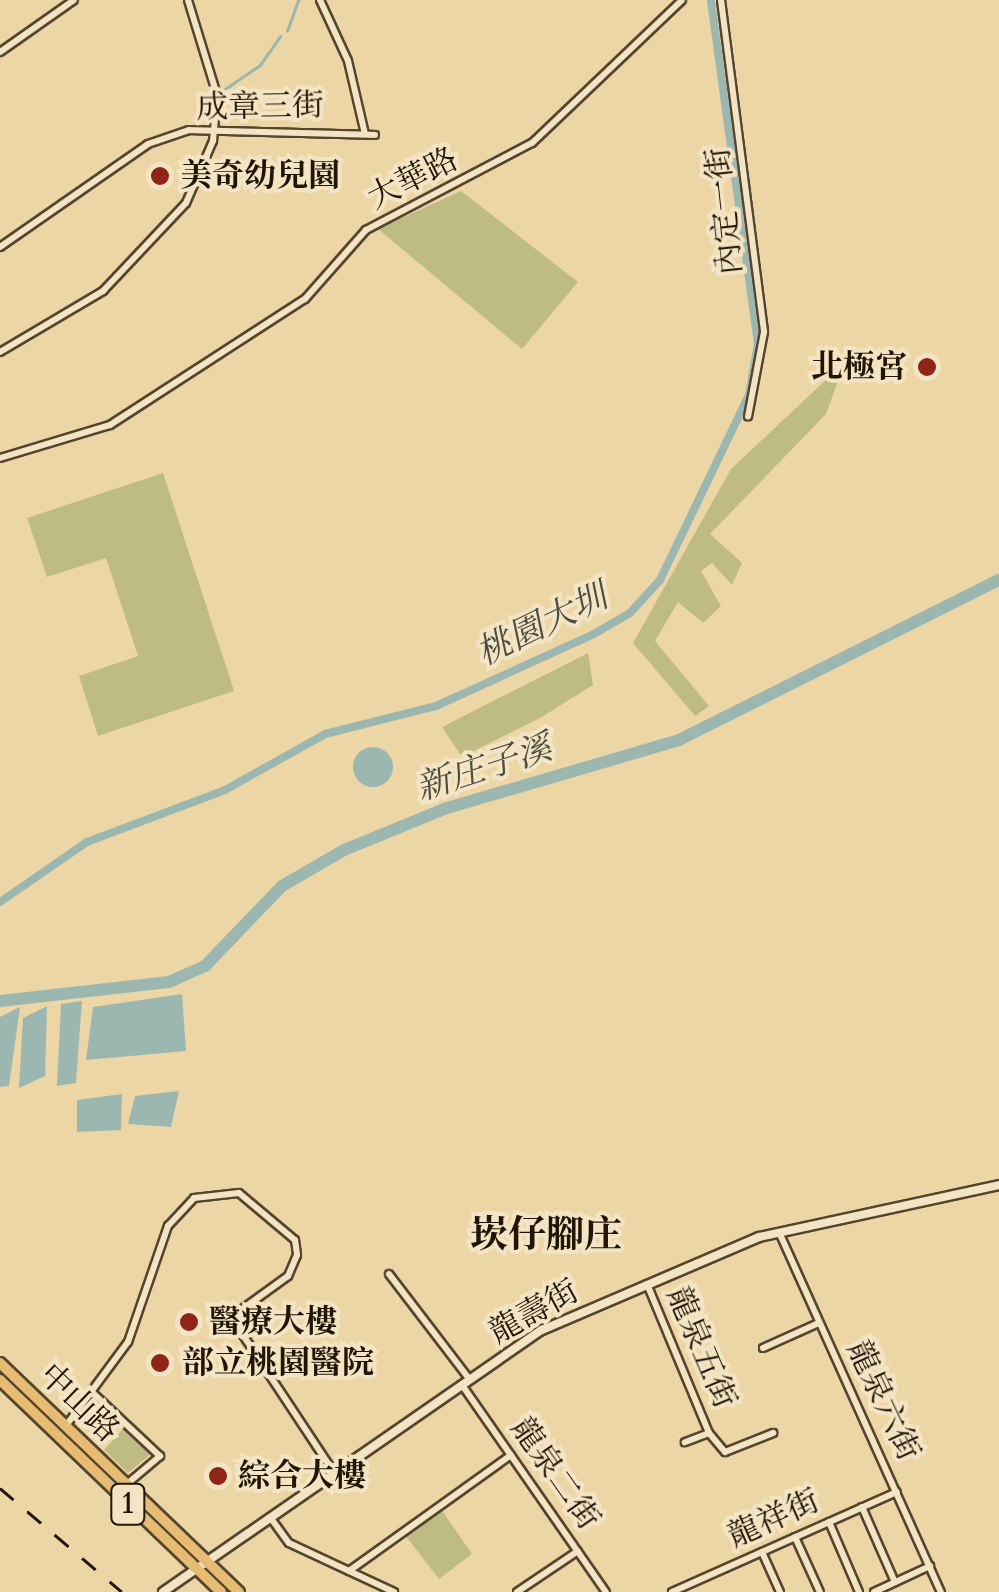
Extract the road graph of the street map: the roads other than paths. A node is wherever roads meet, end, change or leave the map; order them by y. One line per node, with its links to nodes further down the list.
1 (74, 0): 6 (street)
2 (188, 0): 7 (street)
3 (320, 0): 8 (street)
4 (682, 0): 13 (street, 大華路)
5 (722, 0): 12 (street, 內定一街)
6 (0, 52)
7 (216, 129): 8 (street, 成章三街); 10 (street, 成章三街); 11 (street)
8 (365, 134): 9 (street, 成章三街)
9 (376, 136)
10 (0, 247)
11 (0, 352)
12 (748, 417)
13 (0, 458)
14 (999, 1184): 15 (street, 龍壽街)
15 (778, 1232): 17 (street, 龍壽街); 18 (street, 龍泉六街)
16 (389, 1274): 22 (street, 龍泉二街)
17 (646, 1283): 22 (street, 龍壽街); 25 (street, 龍泉五街)
18 (819, 1322): 19 (street); 31 (street, 龍泉六街)
19 (763, 1348)
20 (0, 1363): 24 (main road, 中山路 / 1)
21 (0, 1380): 24 (main road, 中山路 / 1)
22 (466, 1382): 28 (street, 龍泉二街); 29 (street, 龍壽街)
23 (96, 1396): 24 (street); 29 (street); 30 (street)
24 (62, 1430): 30 (main road, 中山路 / 1); 40 (main road, 中山路 / 1)
25 (709, 1433): 26 (street, 龍泉五街); 27 (street, 龍泉五街)
26 (772, 1433)
27 (686, 1442)
28 (511, 1455): 36 (street, 龍泉二街); 41 (street)
29 (335, 1474): 33 (street, 龍壽街)
30 (127, 1484): 38 (main road, 中山路 / 1)
31 (897, 1492): 32 (street, 龍祥街); 39 (street, 龍泉六街)
32 (862, 1507): 34 (street, 龍祥街); 42 (street)
33 (270, 1518): 38 (street, 龍壽街); 41 (street)
34 (829, 1522): 35 (street, 龍祥街); 53 (street)
35 (795, 1538): 37 (street, 龍祥街); 52 (street)
36 (578, 1551): 48 (street); 49 (street, 龍泉二街)
37 (762, 1552): 43 (street, 龍祥街); 51 (street)
38 (210, 1562): 40 (street, 龍壽街); 46 (main road, 1)
39 (930, 1566): 42 (street); 55 (street, 龍泉六街)
40 (200, 1572): 44 (street, 龍壽街); 45 (main road, 1)
41 (350, 1572): 47 (street)
42 (895, 1582): 54 (street)
43 (686, 1589): 50 (street, 龍祥街)
44 (163, 1592)
45 (221, 1592)
46 (239, 1592)
47 (394, 1592)
48 (517, 1592)
49 (606, 1592)
50 (672, 1592)
51 (780, 1592)
52 (820, 1592)
53 (859, 1592)
54 (874, 1592)
55 (941, 1592)

